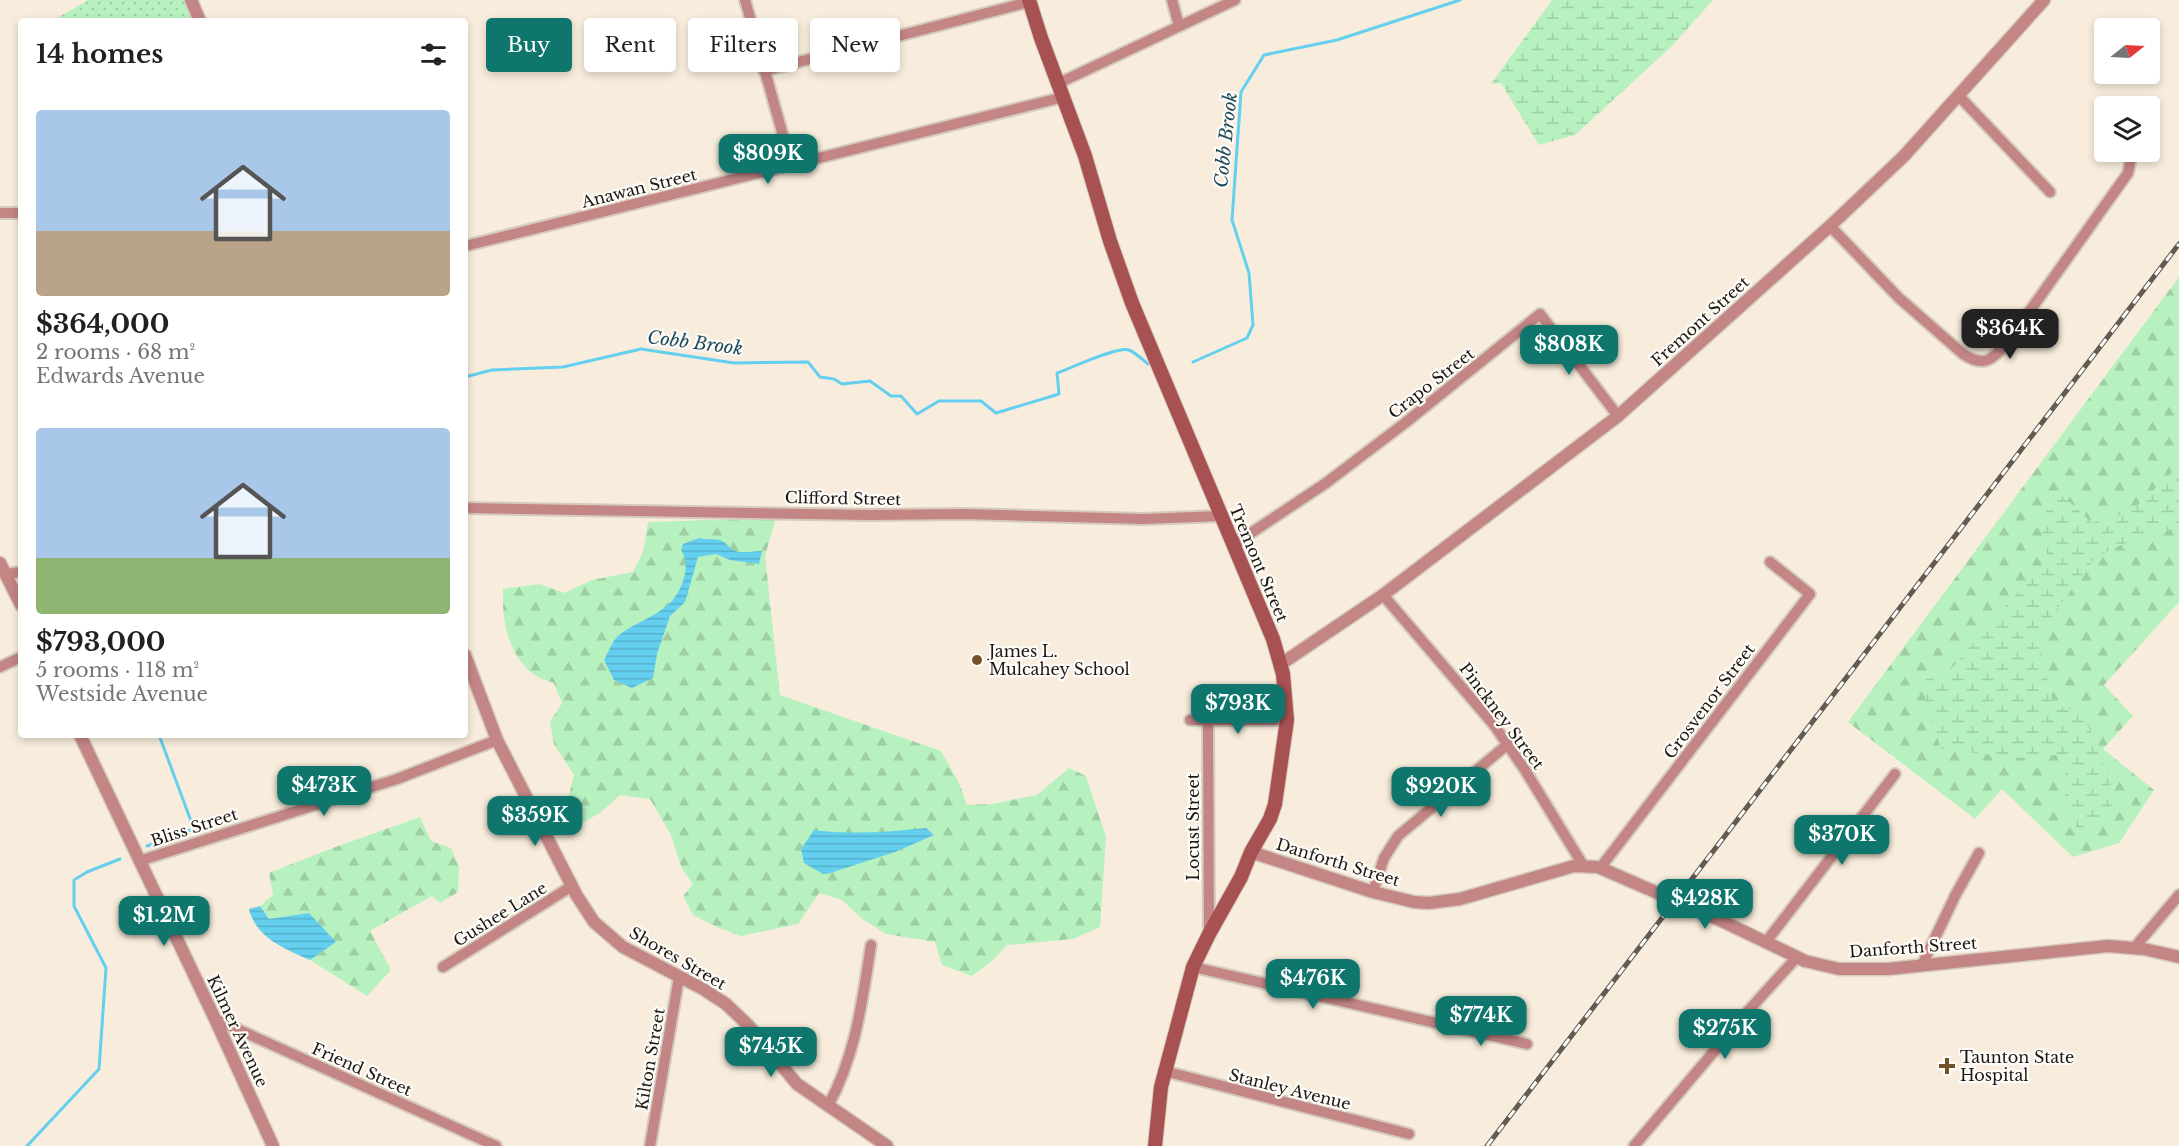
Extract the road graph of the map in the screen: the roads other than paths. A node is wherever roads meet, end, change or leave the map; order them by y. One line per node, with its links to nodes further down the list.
1 (191, 0): 7 (street)
2 (745, 0): 8 (street)
3 (1172, 0): 9 (street)
4 (1235, 0): 9 (street)
5 (2044, 0): 13 (street, Fremont Street)
6 (1029, 1): 10 (street); 12 (main road, Tremont Street)
7 (199, 18)
8 (750, 18)
9 (1179, 26): 12 (street)
10 (798, 62)
11 (764, 72): 16 (street)
12 (1059, 83): 14 (main road, Tremont Street)
13 (1958, 95): 17 (street); 20 (street, Fremont Street)
14 (1064, 97): 16 (street, Anawan Street); 24 (main road, Tremont Street)
15 (2130, 162): 20 (street)
16 (791, 164): 21 (street, Anawan Street)
17 (2050, 192)
18 (0, 213): 19 (street)
19 (18, 213)
20 (1830, 226): 22 (street, Fremont Street)
21 (468, 245)
22 (1618, 416): 25 (street, Crapo Street); 29 (street, Fremont Street)
23 (468, 508): 24 (street, Clifford Street)
24 (1221, 516): 25 (main road, Tremont Street)
25 (1233, 545): 33 (main road, Tremont Street)
26 (1770, 562): 46 (street, Grosvenor Street)
27 (3, 569): 28 (street); 30 (street)
28 (18, 572)
29 (1383, 595): 33 (street, Fremont Street); 40 (street, Pinckney Street)
30 (18, 599)
31 (18, 659): 34 (street)
32 (468, 663): 39 (street, Shores Street)
33 (1281, 664): 36 (main road, Tremont Street)
34 (0, 668)
35 (1191, 720): 37 (street)
36 (1287, 720): 37 (street); 42 (main road, Tremont Street)
37 (1208, 721): 50 (street, Locust Street)
38 (82, 738): 44 (street, Kilmer Avenue)
39 (497, 740): 44 (street, Bliss Street); 47 (street, Shores Street)
40 (1508, 744): 45 (street, Pinckney Street); 48 (street)
41 (1895, 774): 51 (street)
42 (1251, 852): 48 (street, Danforth Street); 50 (main road, Tremont Street)
43 (1979, 853): 56 (street)
44 (139, 861): 60 (street, Kilmer Avenue)
45 (1582, 865): 46 (street, Danforth Street); 48 (street, Danforth Street)
46 (1601, 867): 51 (street, Danforth Street)
47 (572, 886): 57 (street, Gushee Lane); 59 (street, Shores Street)
48 (1373, 892)
49 (2179, 895): 53 (street)
50 (1209, 934): 58 (main road, Tremont Street)
51 (1766, 942): 54 (street, Danforth Street)
52 (871, 945): 63 (street)
53 (2135, 947): 55 (street, Danforth Street); 56 (street, Danforth Street)
54 (1797, 957): 56 (street, Danforth Street); 70 (street)
55 (2179, 957)
56 (1922, 965)
57 (443, 967)
58 (1193, 967): 61 (street); 62 (main road, Tremont Street)
59 (679, 977): 63 (street, Shores Street); 67 (street, Kilton Street)
60 (215, 1019): 65 (street, Kilmer Avenue); 66 (street, Friend Street)
61 (1527, 1044)
62 (1164, 1071): 64 (street, Stanley Avenue); 69 (main road, Tremont Street)
63 (828, 1106): 68 (street, Shores Street)
64 (1409, 1134)
65 (273, 1146)
66 (496, 1146)
67 (650, 1146)
68 (887, 1146)
69 (1155, 1146)
70 (1634, 1146)

